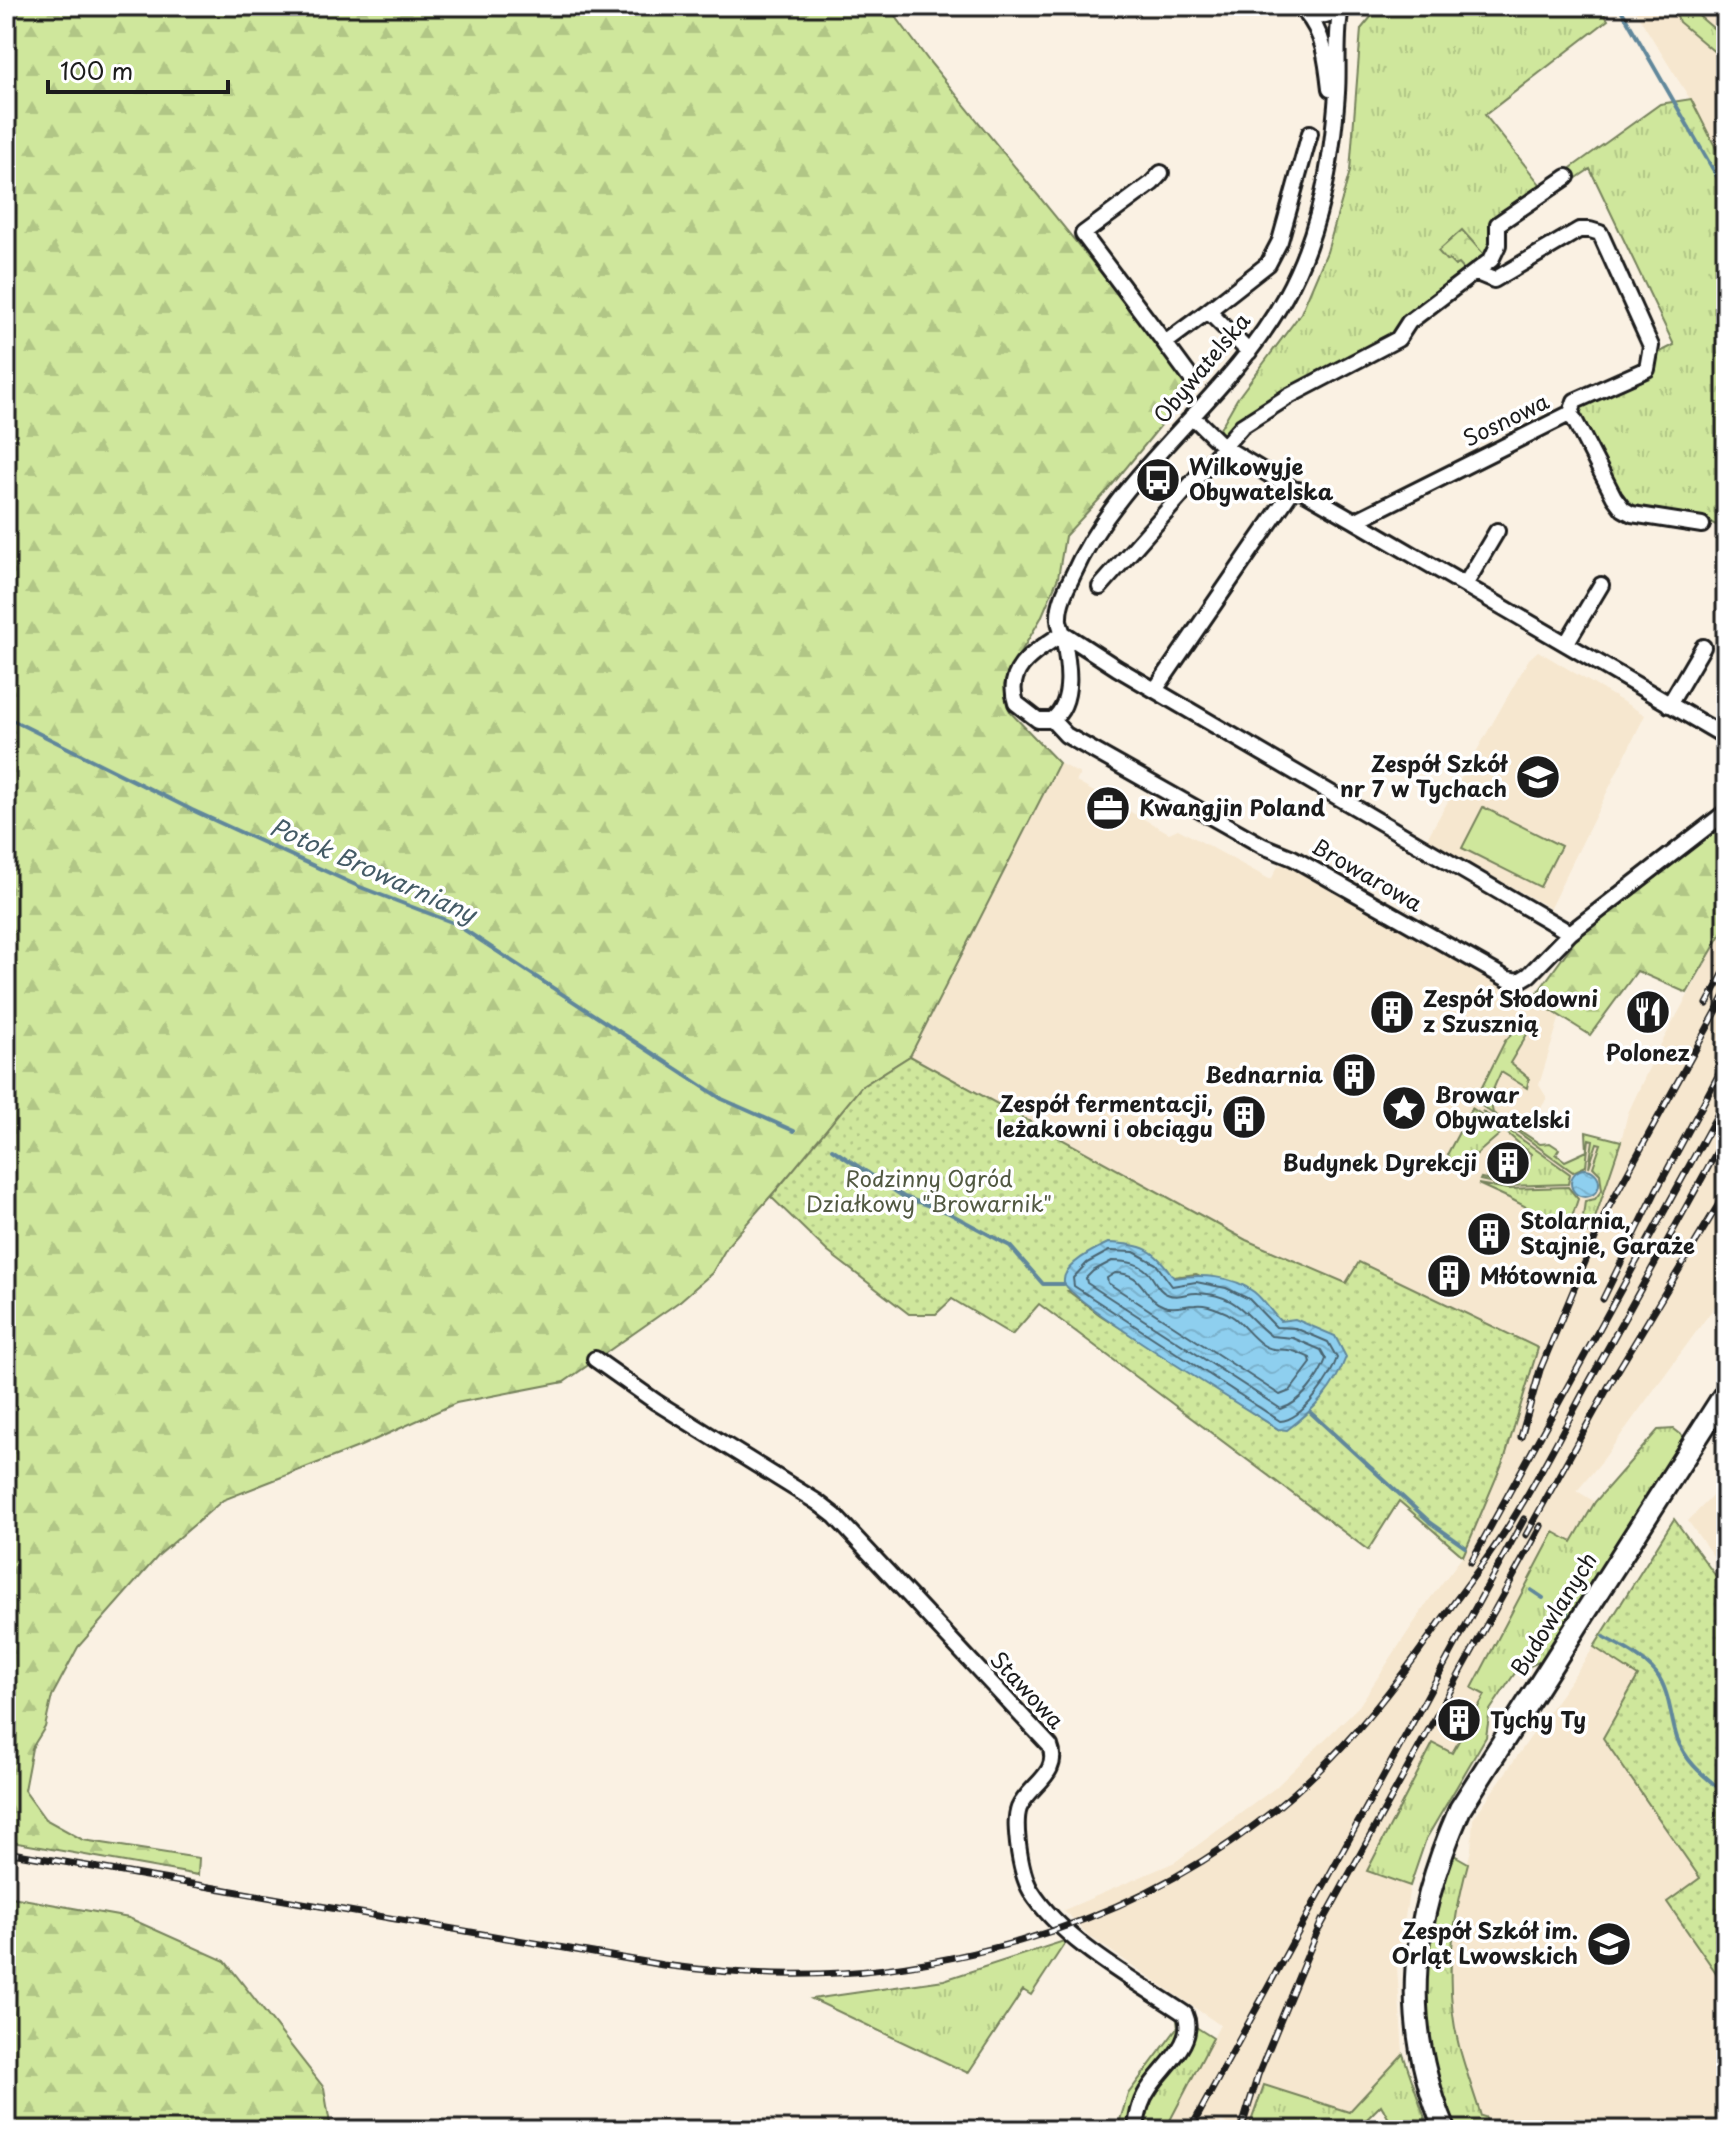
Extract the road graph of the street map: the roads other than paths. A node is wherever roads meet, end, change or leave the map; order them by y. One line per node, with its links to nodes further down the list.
1 (1341, 7): 2 (street); 3 (street, Obywatelska)
2 (1301, 9): 3 (street, Obywatelska)
3 (1334, 109): 10 (street, Obywatelska)
4 (1310, 133): 8 (street)
5 (1161, 173): 9 (street)
6 (1567, 177): 7 (street)
7 (1477, 273): 13 (street); 14 (street)
8 (1208, 311): 9 (street); 10 (street)
9 (1165, 343): 11 (street)
10 (1249, 352): 12 (street, Obywatelska)
11 (1193, 381)
12 (1192, 416): 14 (street); 22 (street, Obywatelska)
13 (1570, 416): 16 (street, Sosnowa); 17 (street, Sosnowa)
14 (1224, 447): 15 (street); 21 (street)
15 (1293, 489): 16 (street); 25 (street)
16 (1355, 521): 19 (street)
17 (1702, 525)
18 (1497, 531): 19 (street)
19 (1465, 585): 23 (street)
20 (1601, 585): 23 (street)
21 (1100, 587)
22 (1063, 633): 25 (street); 27 (street, Obywatelska); 27 (street)
23 (1566, 644): 26 (street)
24 (1703, 647): 26 (street)
25 (1155, 690): 30 (street)
26 (1669, 705): 28 (street)
27 (1052, 720): 30 (street, Browarowa)
28 (1726, 737)
29 (1726, 812): 30 (street, Browarowa)
30 (1570, 933)
31 (595, 1359): 33 (street, Stawowa)
32 (1722, 1405): 34 (street, Budowlanych)
33 (1136, 2130)
34 (1445, 2130)

